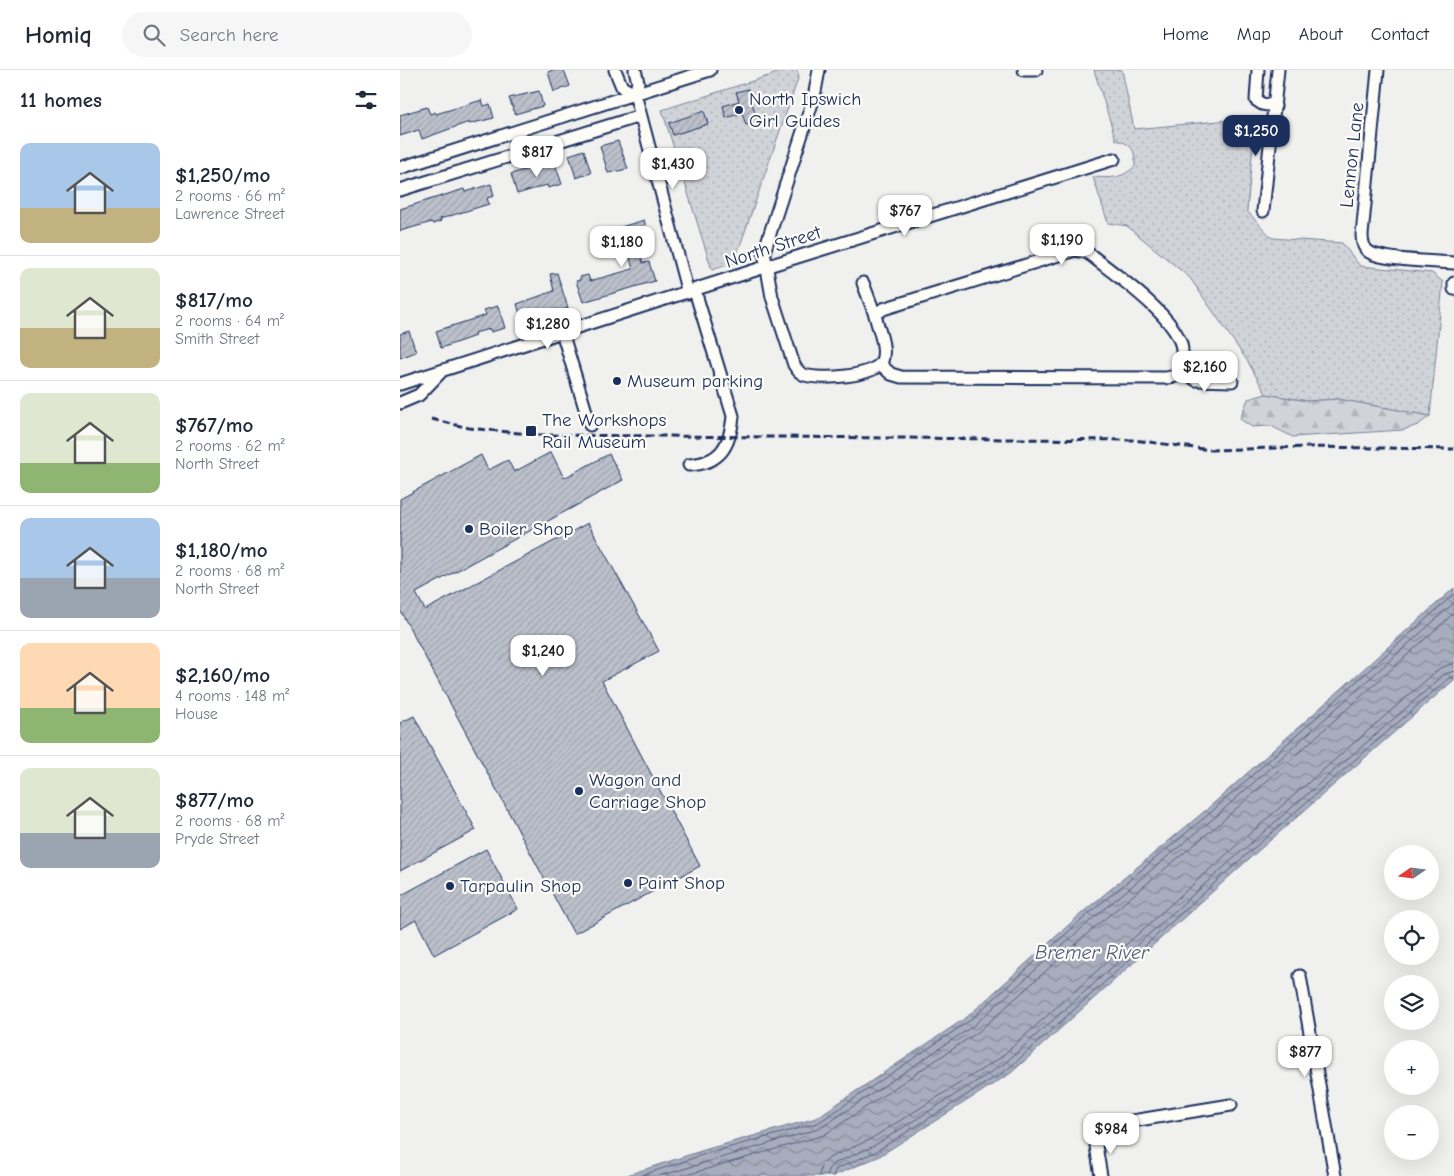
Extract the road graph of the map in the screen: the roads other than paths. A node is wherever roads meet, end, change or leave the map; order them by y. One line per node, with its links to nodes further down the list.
1 (615, 70): 10 (street)
2 (635, 70): 10 (street)
3 (710, 70): 10 (street)
4 (819, 70): 18 (street)
5 (1024, 70): 6 (street)
6 (1036, 70)
7 (1258, 70): 11 (street)
8 (1278, 70): 11 (street)
9 (1378, 70): 17 (street, Lennon Lane)
10 (635, 94): 12 (street); 14 (street)
11 (1274, 106): 16 (street)
12 (640, 116): 15 (street); 22 (street)
13 (1114, 159): 18 (street, North Street)
14 (400, 168)
15 (400, 190)
16 (1263, 211)
17 (1454, 263)
18 (765, 267): 22 (street, North Street); 25 (street)
19 (863, 283): 23 (street)
20 (1454, 283): 21 (street)
21 (1454, 289)
22 (691, 292): 24 (street, North Street); 32 (street)
23 (875, 315): 25 (street); 27 (street)
24 (562, 332): 26 (street, North Street); 31 (street)
25 (880, 364): 27 (street)
26 (444, 370): 29 (street, North Street); 30 (street, North Street)
27 (1181, 375): 28 (street)
28 (1232, 380)
29 (400, 384)
30 (400, 403)
31 (590, 425)
32 (689, 465)
33 (1300, 976): 36 (street)
34 (1231, 1105): 35 (street)
35 (1101, 1176)
36 (1335, 1176)

